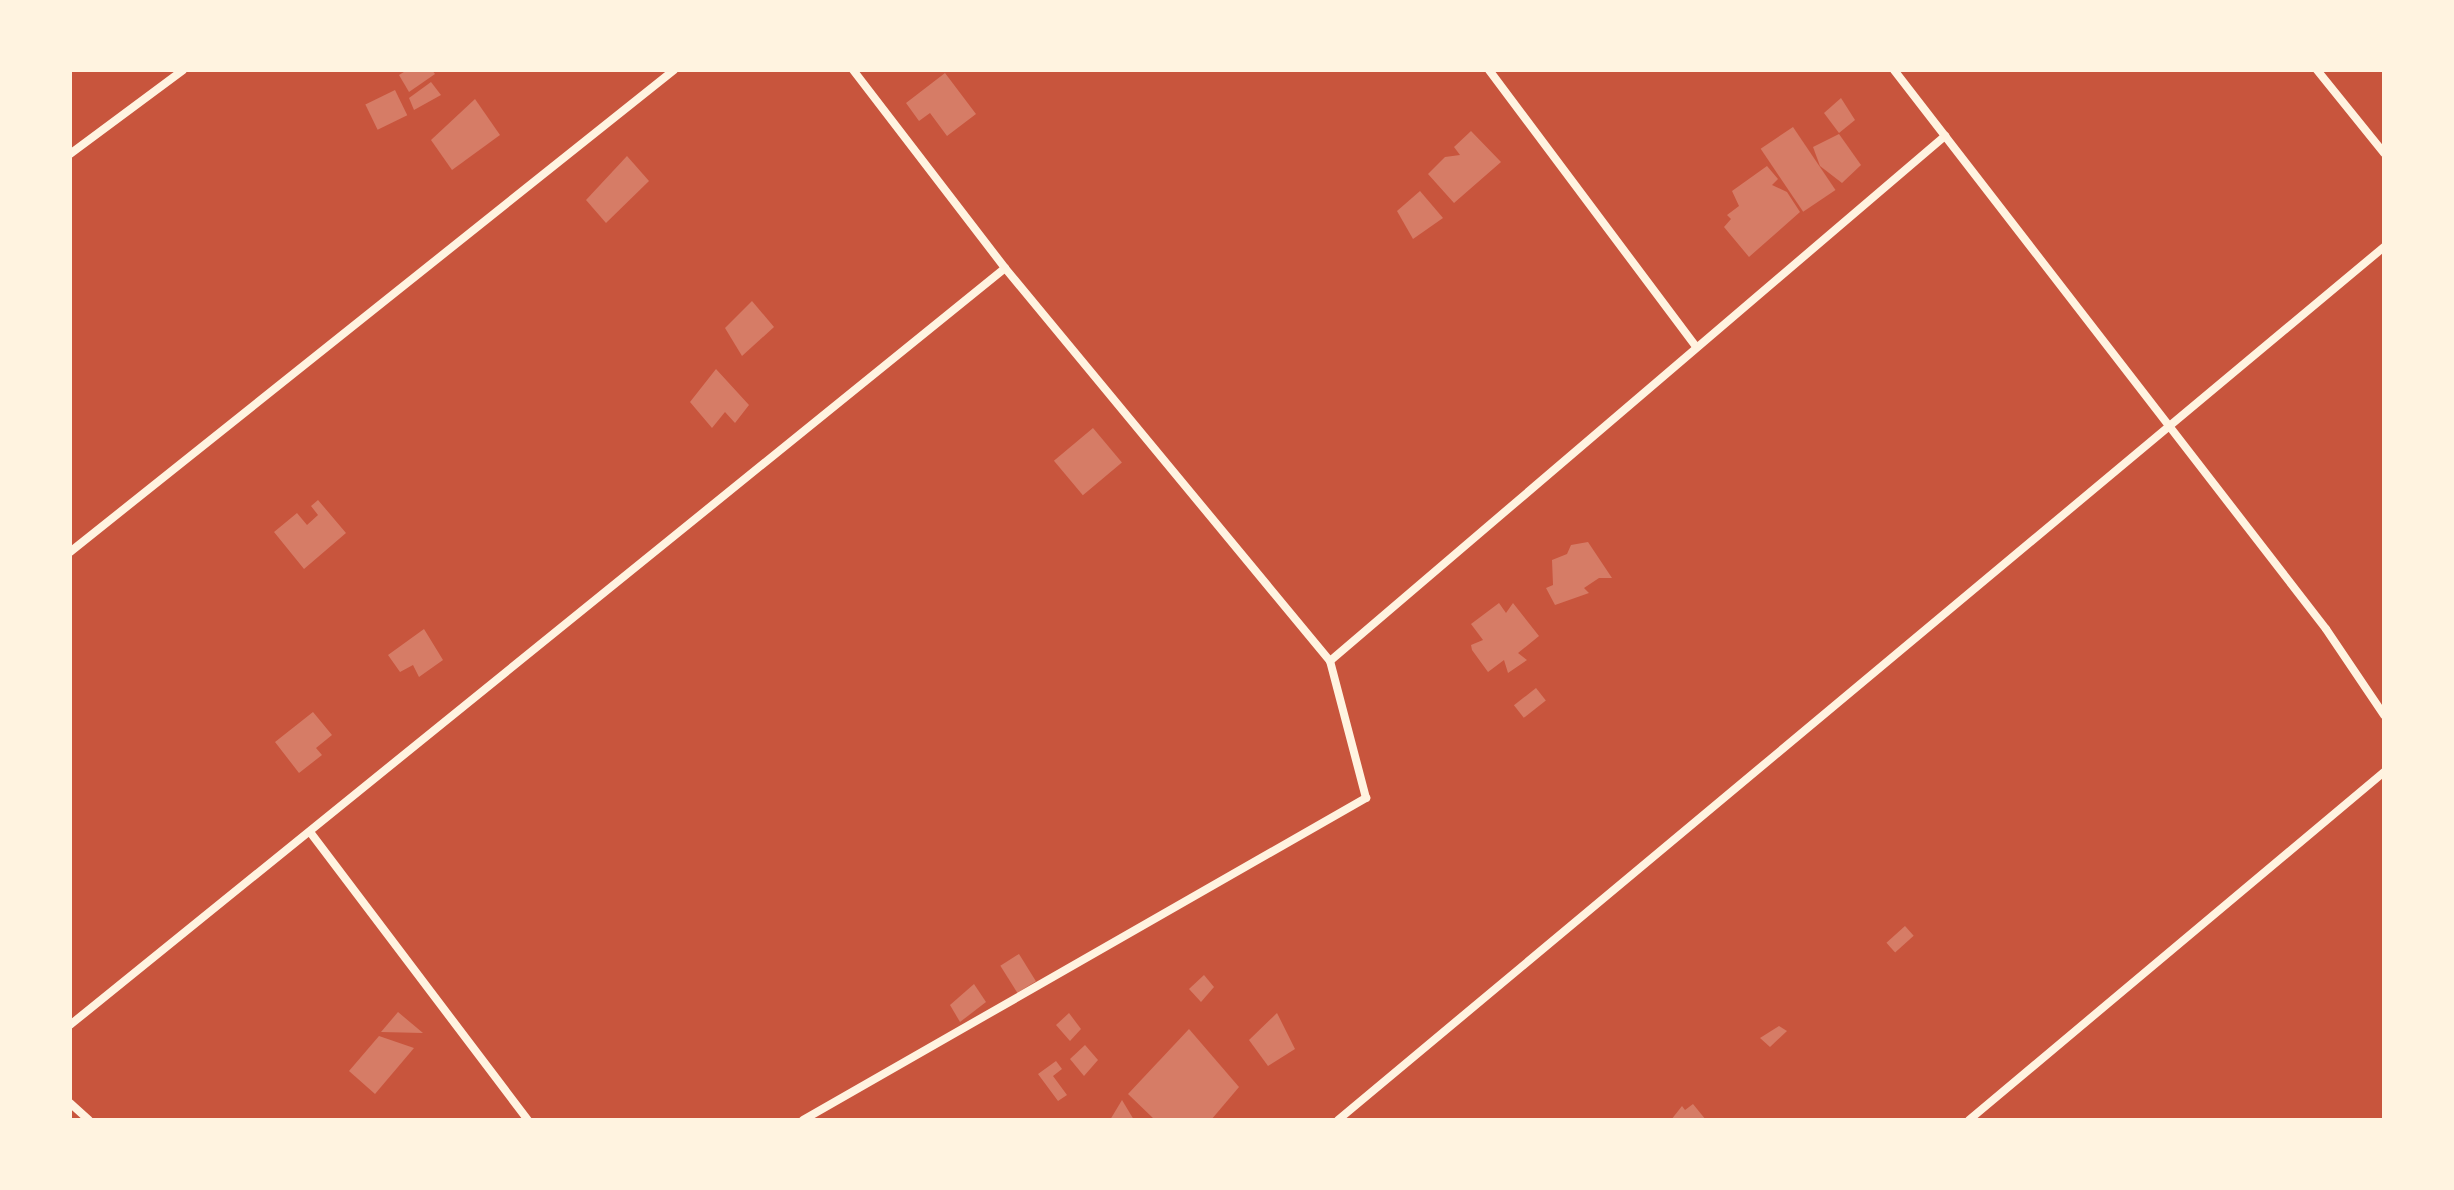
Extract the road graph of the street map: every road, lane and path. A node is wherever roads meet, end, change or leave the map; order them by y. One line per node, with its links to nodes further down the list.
1 (183, 70): 9 (street)
2 (674, 70): 14 (street)
3 (853, 70): 11 (street)
4 (1489, 70): 12 (street)
5 (1894, 70): 7 (street)
6 (2317, 70): 8 (street)
7 (1945, 136): 12 (street); 13 (street)
8 (2384, 153)
9 (70, 154)
10 (2384, 247): 13 (street)
11 (1005, 268): 15 (street); 18 (street)
12 (1695, 345): 15 (street)
13 (2170, 426): 16 (street); 24 (street)
14 (70, 552)
15 (1330, 661): 23 (street)
16 (2384, 715)
17 (2384, 772): 25 (street)
18 (310, 832): 19 (street); 22 (street)
19 (70, 1025)
20 (70, 1103): 21 (street)
21 (89, 1120)
22 (528, 1120)
23 (803, 1120)
24 (1338, 1120)
25 (1969, 1120)

